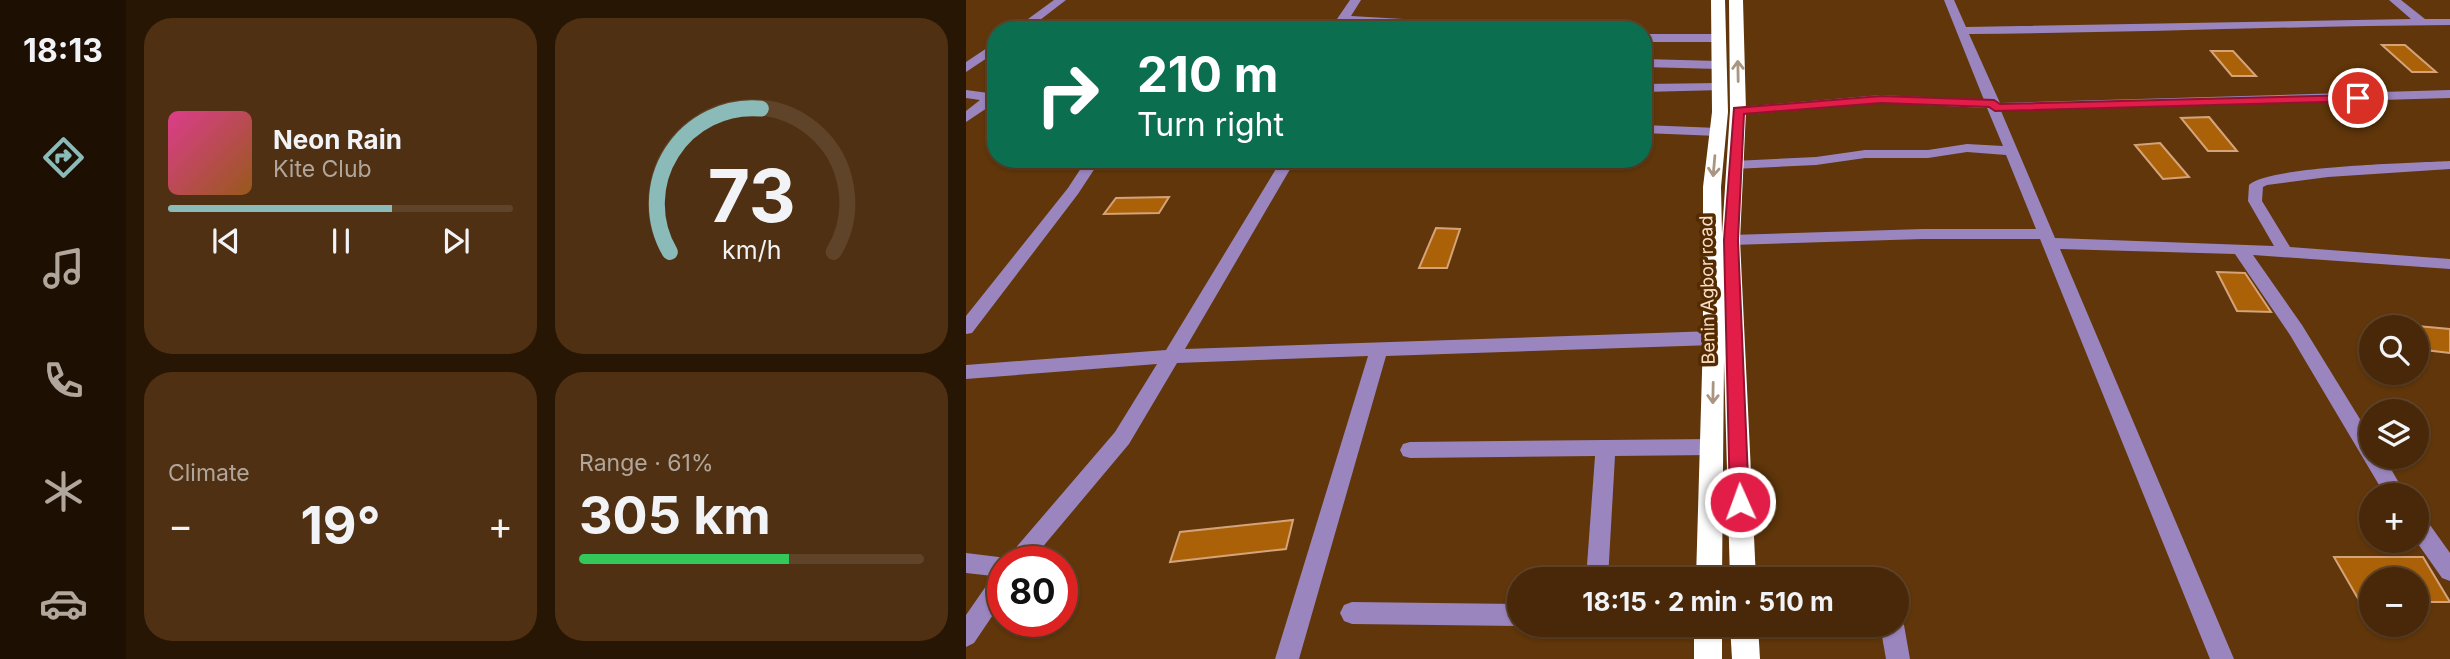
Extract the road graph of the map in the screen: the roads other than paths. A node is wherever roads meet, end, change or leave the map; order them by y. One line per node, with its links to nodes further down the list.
1 (1061, 0): 7 (street)
2 (1356, 0): 8 (street)
3 (1718, 0): 13 (highway, Benin Agbor road)
4 (1736, 0): 25 (highway, Benin Agbor road, one-way to 4)
5 (1949, 0): 11 (street)
6 (2394, 0): 10 (street)
7 (1032, 21)
8 (1371, 21)
9 (2450, 22): 10 (street)
10 (2423, 23): 11 (street)
11 (1962, 31): 24 (street)
12 (1652, 37): 13 (street)
13 (1718, 38): 16 (highway, Benin Agbor road)
14 (987, 53): 17 (street)
15 (1652, 63): 16 (street)
16 (1719, 65): 18 (highway, Benin Agbor road)
17 (966, 68)
18 (1719, 87): 19 (street); 28 (highway, Benin Agbor road)
19 (1652, 88)
20 (966, 94): 22 (street)
21 (2450, 94): 24 (street)
22 (987, 96)
23 (987, 102): 26 (street)
24 (1994, 105): 25 (street); 29 (street)
25 (1738, 111): 30 (highway, Benin Agbor road)
26 (966, 118)
27 (1652, 130): 28 (street)
28 (1718, 132): 40 (highway, Benin Agbor road, one-way to 40)
29 (2012, 151): 30 (street); 34 (street)
30 (1734, 165): 35 (highway, Benin Agbor road)
31 (2450, 165): 37 (street)
32 (1088, 168): 39 (street)
33 (1284, 168): 42 (street)
34 (2047, 239): 35 (street); 36 (street); 67 (street)
35 (1731, 240): 54 (highway, Benin Agbor road)
36 (2240, 249): 37 (street); 47 (street)
37 (2285, 252): 38 (street)
38 (2447, 267)
39 (966, 328)
40 (1714, 338): 41 (street); 44 (highway, Benin Agbor road, one-way to 44)
41 (1379, 350): 42 (street); 63 (street)
42 (1171, 356): 43 (street); 49 (street)
43 (966, 372)
44 (1712, 447): 45 (street); 53 (highway, Benin Agbor road)
45 (1606, 448): 46 (street); 52 (street)
46 (1410, 450)
47 (2389, 483)
48 (2429, 542): 55 (street)
49 (1030, 546)
50 (966, 563): 51 (street)
51 (987, 565)
52 (1598, 567)
53 (1709, 567)
54 (1743, 567)
55 (2450, 571)
56 (987, 604): 59 (street)
57 (1352, 613): 58 (street)
58 (1507, 615)
59 (966, 635)
60 (1708, 637): 64 (highway)
61 (1744, 637): 65 (highway)
62 (1894, 637): 66 (street)
63 (1287, 659)
64 (1708, 659)
65 (1745, 659)
66 (1898, 659)
67 (2222, 659)

